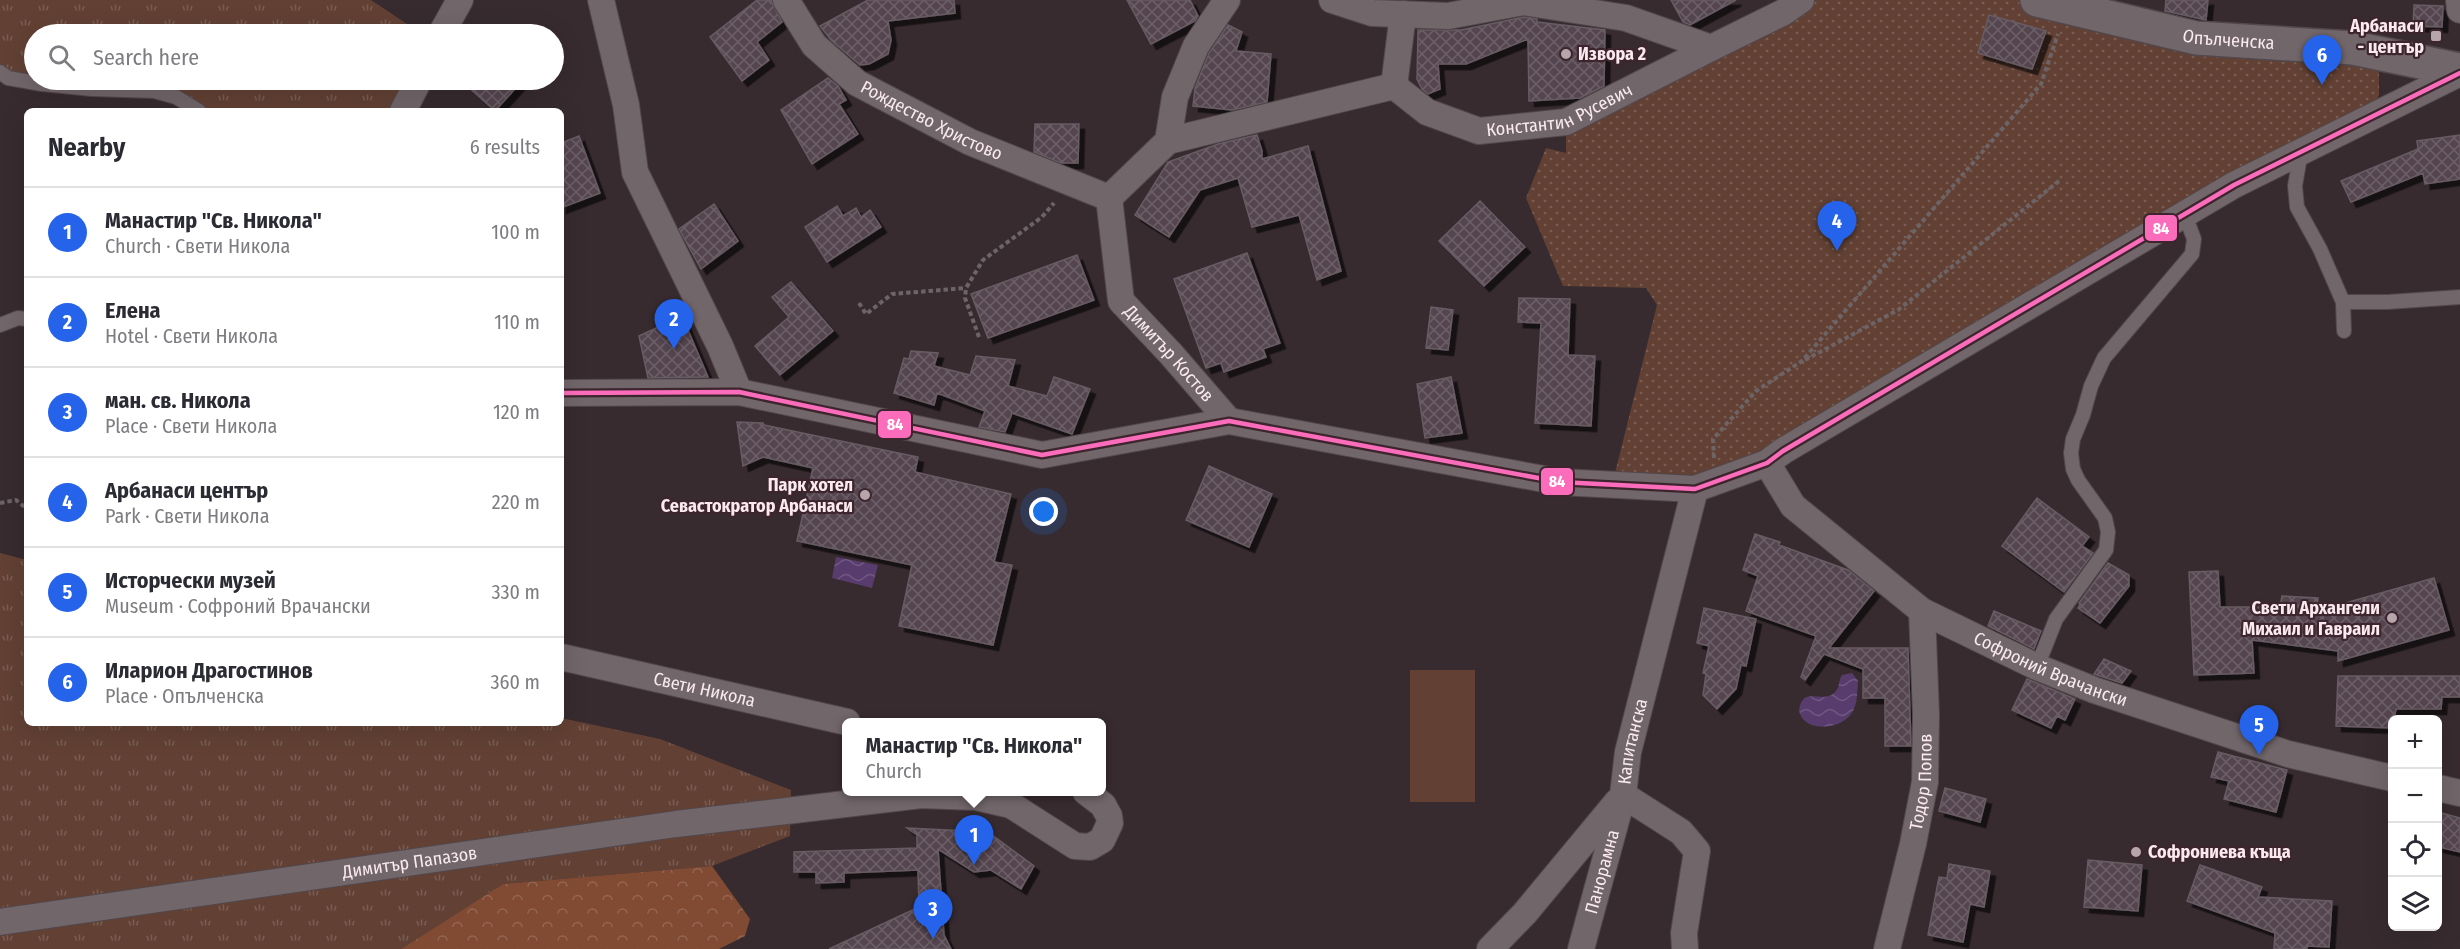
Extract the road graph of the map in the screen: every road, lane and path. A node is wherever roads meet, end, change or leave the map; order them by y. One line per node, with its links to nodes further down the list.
1 (460, 0): 11 (street)
2 (600, 0): 36 (street)
3 (786, 0): 24 (street, Рождество Христово)
4 (1227, 0): 21 (street)
5 (1332, 0): 10 (street)
6 (1801, 0): 12 (street, Константин Русевич)
7 (2459, 0): 9 (street)
8 (2052, 4): 14 (street, Опълченска); 35 (path)
9 (2460, 10)
10 (1403, 15): 12 (street); 16 (street)
11 (447, 24)
12 (1711, 48): 16 (street, Константин Русевич)
13 (0, 72): 15 (lane)
14 (2460, 72): 22 (street)
15 (24, 81)
16 (1394, 86): 21 (street)
17 (123, 90): 19 (lane)
18 (414, 90): 20 (street)
19 (194, 108)
20 (405, 108)
21 (1168, 141): 25 (street)
22 (2301, 151): 26 (street); 29 (lane)
23 (2059, 182): 35 (path)
24 (1070, 184): 25 (street, Рождество Христово); 27 (path)
25 (1109, 198): 38 (street, Димитър Костов)
26 (2185, 215): 39 (street); 45 (lane)
27 (966, 288): 30 (path); 34 (path)
28 (2460, 297): 29 (lane)
29 (2343, 302): 33 (lane)
30 (859, 303)
31 (24, 319): 32 (lane)
32 (0, 325)
33 (2344, 331)
34 (979, 337)
35 (1802, 361): 40 (path)
36 (739, 392): 37 (street); 38 (street)
37 (564, 393)
38 (1229, 421): 40 (street)
39 (1767, 463): 40 (street); 43 (street, Софроний Врачански)
40 (1705, 486): 50 (street, Капитанска)
41 (0, 503): 42 (path)
42 (24, 507)
43 (1922, 611): 45 (street, Софроний Врачански); 58 (street, Тодор Попов)
44 (564, 658): 46 (street, Свети Никола)
45 (2037, 667): 47 (street, Софроний Врачански)
46 (842, 722)
47 (2388, 777)
48 (2442, 789): 49 (street)
49 (2460, 793)
50 (1623, 795): 55 (street, Капитанска); 56 (street, Панорамна); 57 (street)
51 (913, 796): 54 (street, Димитър Папазов)
52 (948, 796): 53 (street, Димитър Папазов)
53 (1091, 796)
54 (0, 922)
55 (1490, 949)
56 (1581, 949)
57 (1685, 949)
58 (1887, 949)

